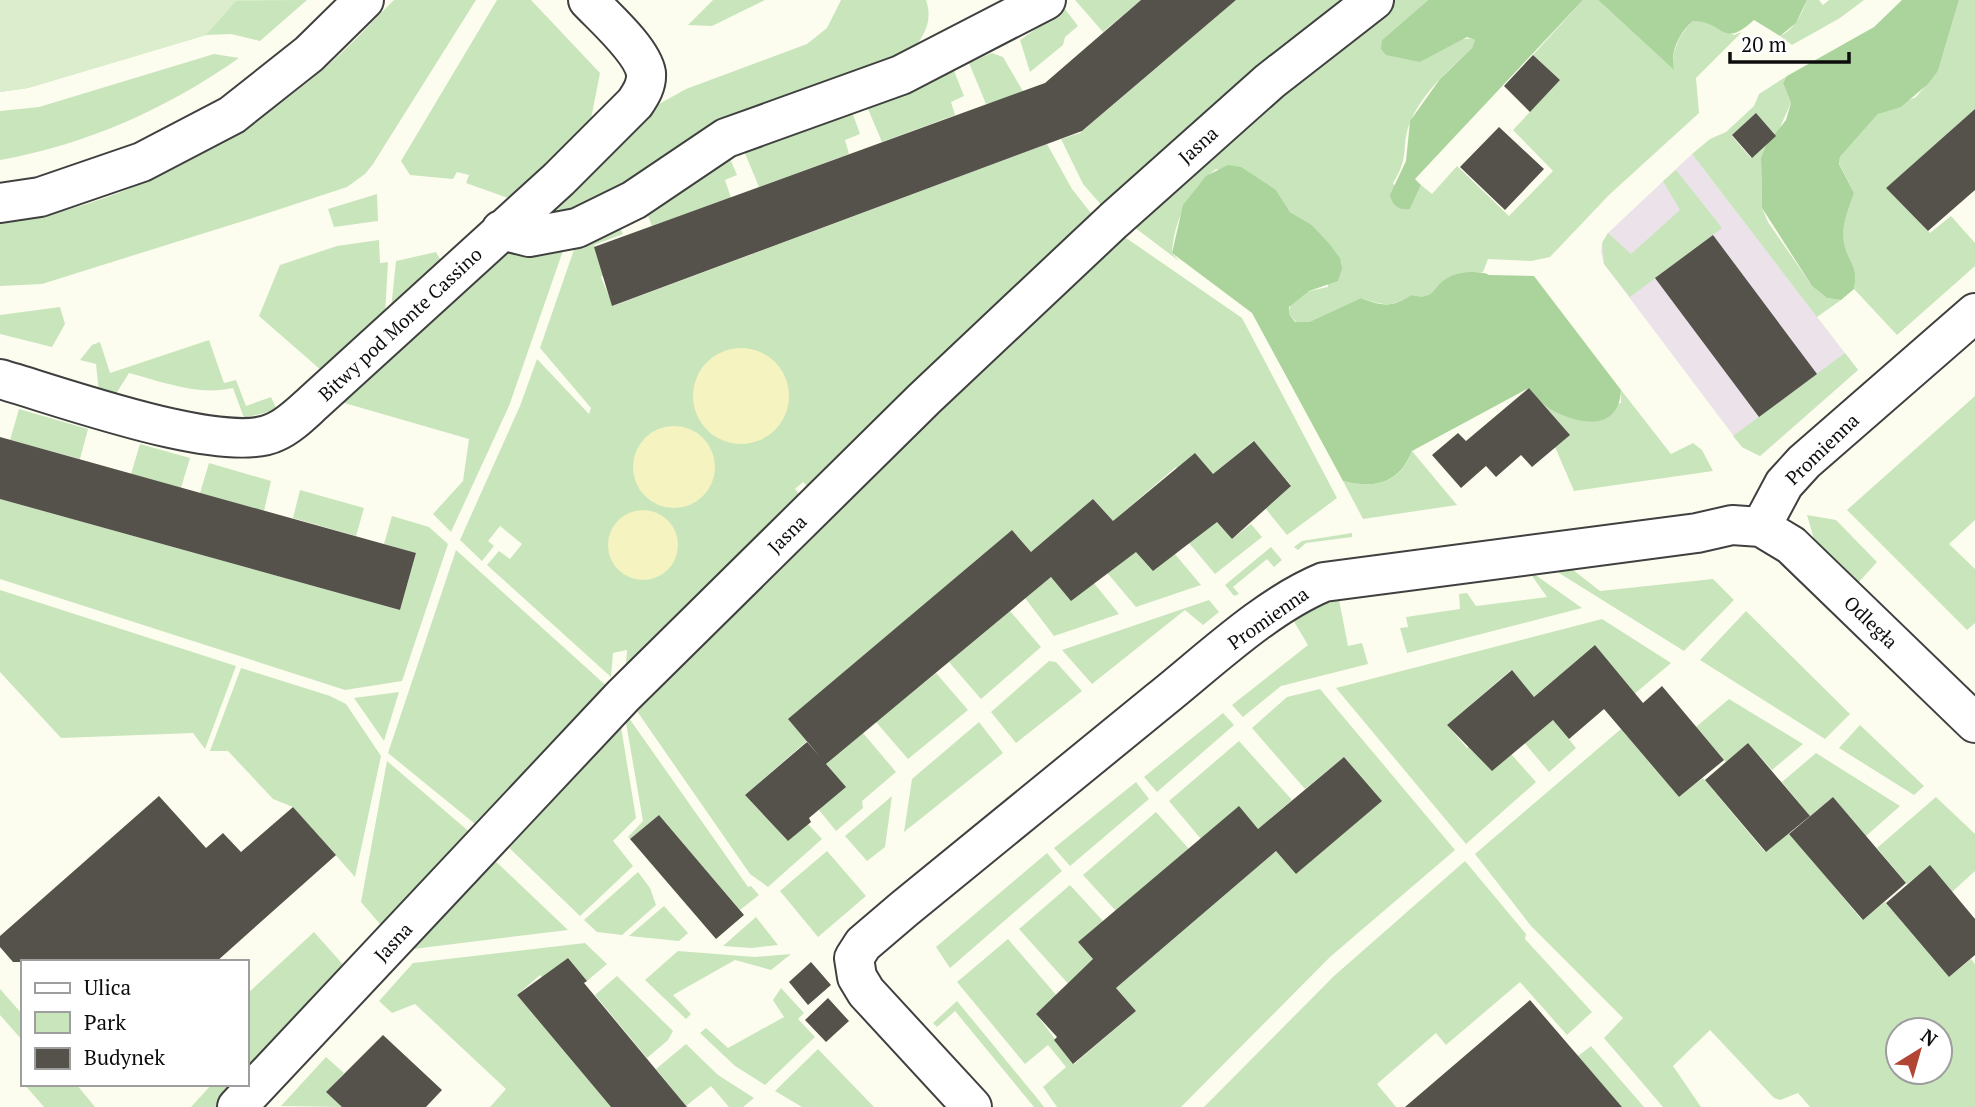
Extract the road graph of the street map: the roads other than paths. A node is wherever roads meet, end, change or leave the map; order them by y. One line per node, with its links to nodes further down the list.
1 (364, 0): 5 (street)
2 (588, 0): 6 (street, Bitwy pod Monte Cassino)
3 (1046, 0): 6 (street)
4 (1374, 0): 11 (street, Jasna)
5 (0, 203)
6 (501, 230): 8 (street, Bitwy pod Monte Cassino)
7 (1975, 313): 9 (street, Promienna)
8 (0, 379)
9 (1762, 527): 10 (street, Odległa); 12 (street, Promienna)
10 (1975, 723)
11 (237, 1107)
12 (972, 1107)

